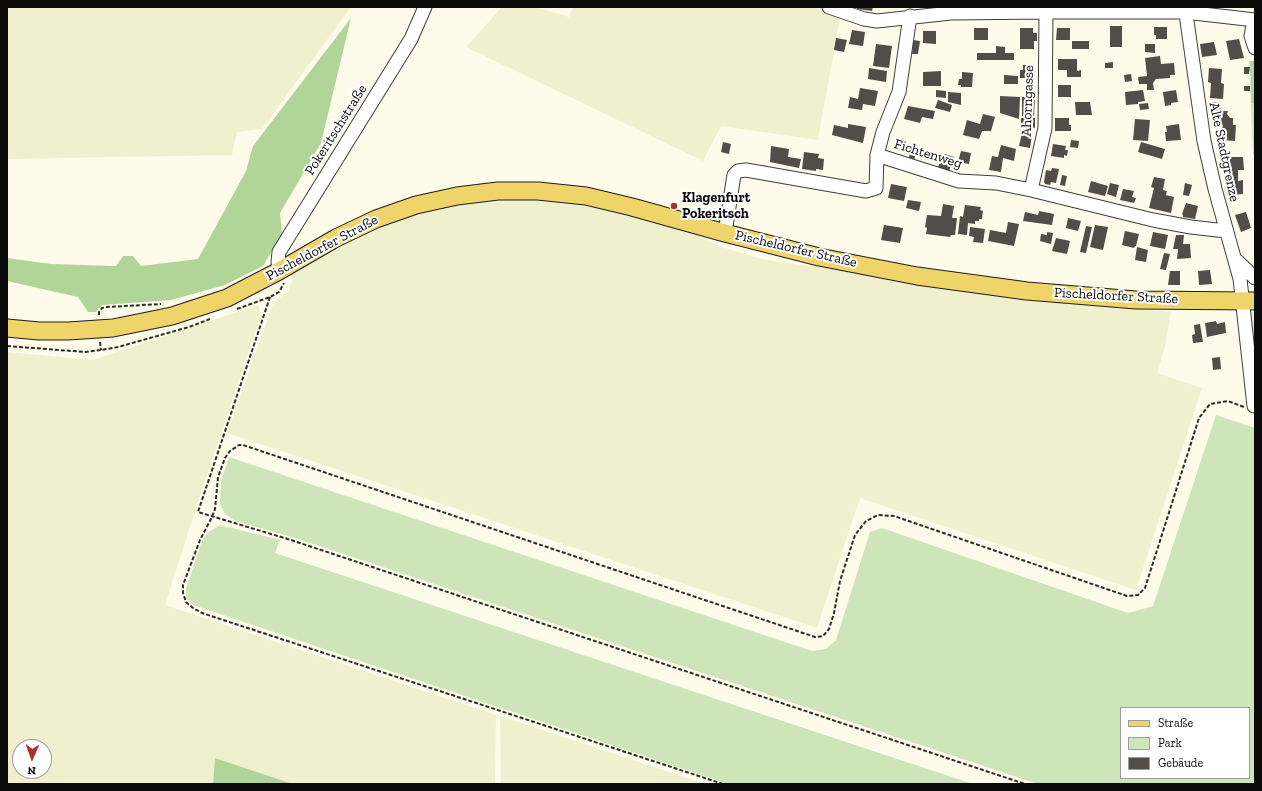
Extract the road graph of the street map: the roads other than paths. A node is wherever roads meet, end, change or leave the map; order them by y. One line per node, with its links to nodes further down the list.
1 (425, 7): 14 (street, Pokeritschstraße)
2 (829, 7): 6 (street)
3 (951, 10): 5 (street); 6 (street)
4 (1185, 10): 5 (street); 7 (street); 11 (street, Alte Stadtgrenze)
5 (1046, 12): 10 (street, Ahorngasse)
6 (910, 16): 9 (street)
7 (1254, 20): 8 (street)
8 (1255, 48)
9 (877, 155): 10 (street, Fichtenweg); 12 (street, Fichtenweg)
10 (1031, 190): 11 (street, Fichtenweg)
11 (1226, 231): 13 (street, Alte Stadtgrenze)
12 (725, 233): 14 (main road, Pischeldorfer Straße); 16 (main road, Pischeldorfer Straße)
13 (1234, 257): 15 (street); 16 (street, Alte Stadtgrenze)
14 (279, 271): 17 (main road, Pischeldorfer Straße)
15 (1255, 278)
16 (1249, 301): 18 (street, Alte Stadtgrenze)
17 (7, 328)
18 (1251, 407)

